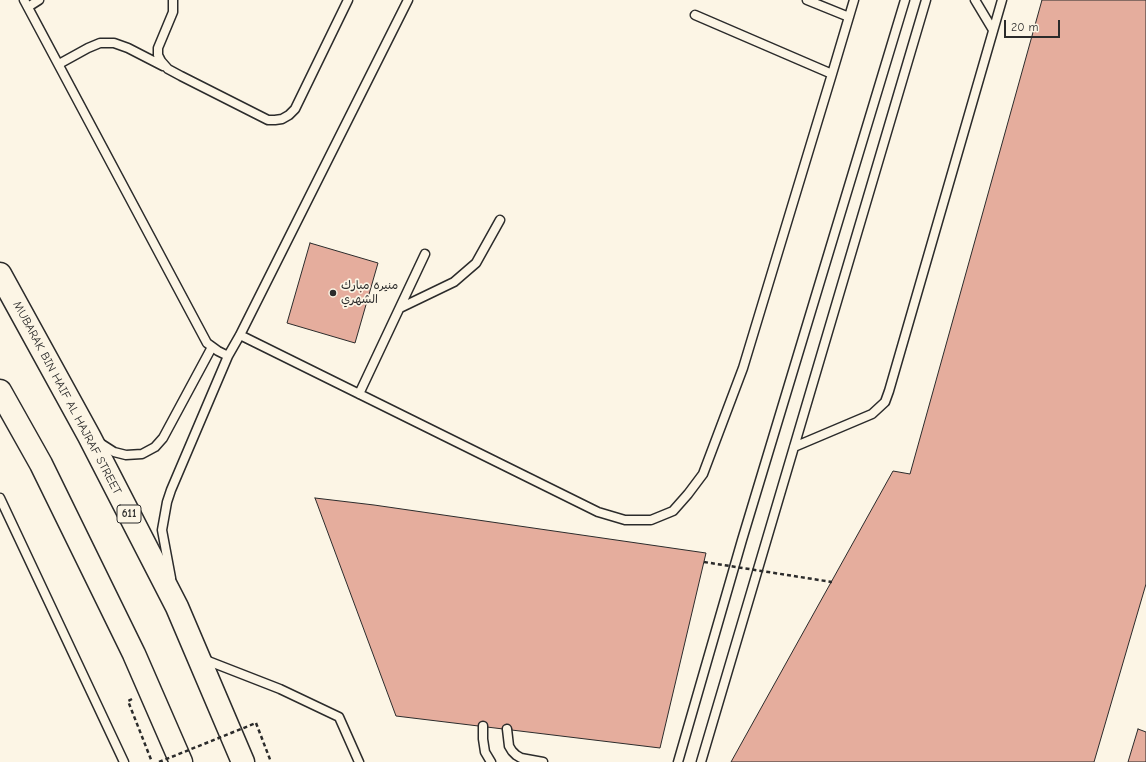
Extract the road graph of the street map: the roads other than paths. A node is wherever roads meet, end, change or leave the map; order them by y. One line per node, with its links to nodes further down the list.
1 (38, 0): 11 (lane)
2 (173, 0): 16 (lane)
3 (348, 0): 16 (lane)
4 (408, 0): 22 (lane)
5 (807, 0): 13 (lane)
6 (854, 0): 13 (lane)
7 (905, 0): 40 (lane)
8 (926, 0): 28 (lane)
9 (975, 0): 14 (lane)
10 (1002, 0): 14 (lane)
11 (26, 3): 15 (lane)
12 (695, 15): 17 (lane)
13 (849, 17): 17 (lane)
14 (993, 30): 28 (lane)
15 (59, 64): 16 (lane); 23 (lane)
16 (168, 69)
17 (832, 74): 26 (lane)
18 (500, 220): 21 (lane)
19 (425, 254): 21 (lane)
20 (0, 274): 27 (main road, MUBARAK BIN HAIF AL HAJRAF STREET / 611)
21 (400, 308): 26 (lane)
22 (240, 335): 24 (lane); 26 (lane)
23 (212, 347): 24 (lane); 27 (lane)
24 (228, 356): 30 (lane)
25 (0, 391): 35 (main road)
26 (359, 394)
27 (89, 436): 30 (main road, MUBARAK BIN HAIF AL HAJRAF STREET / 611)
28 (794, 447): 41 (lane)
29 (0, 498): 34 (lane)
30 (177, 607): 31 (main road, MUBARAK BIN HAIF AL HAJRAF STREET / 611)
31 (198, 658): 36 (main road, MUBARAK BIN HAIF AL HAJRAF STREET / 611); 37 (lane)
32 (483, 726): 38 (lane)
33 (507, 730): 39 (lane)
34 (124, 762)
35 (182, 762)
36 (243, 762)
37 (359, 762)
38 (491, 762)
39 (543, 762)
40 (678, 762)
41 (701, 762)

